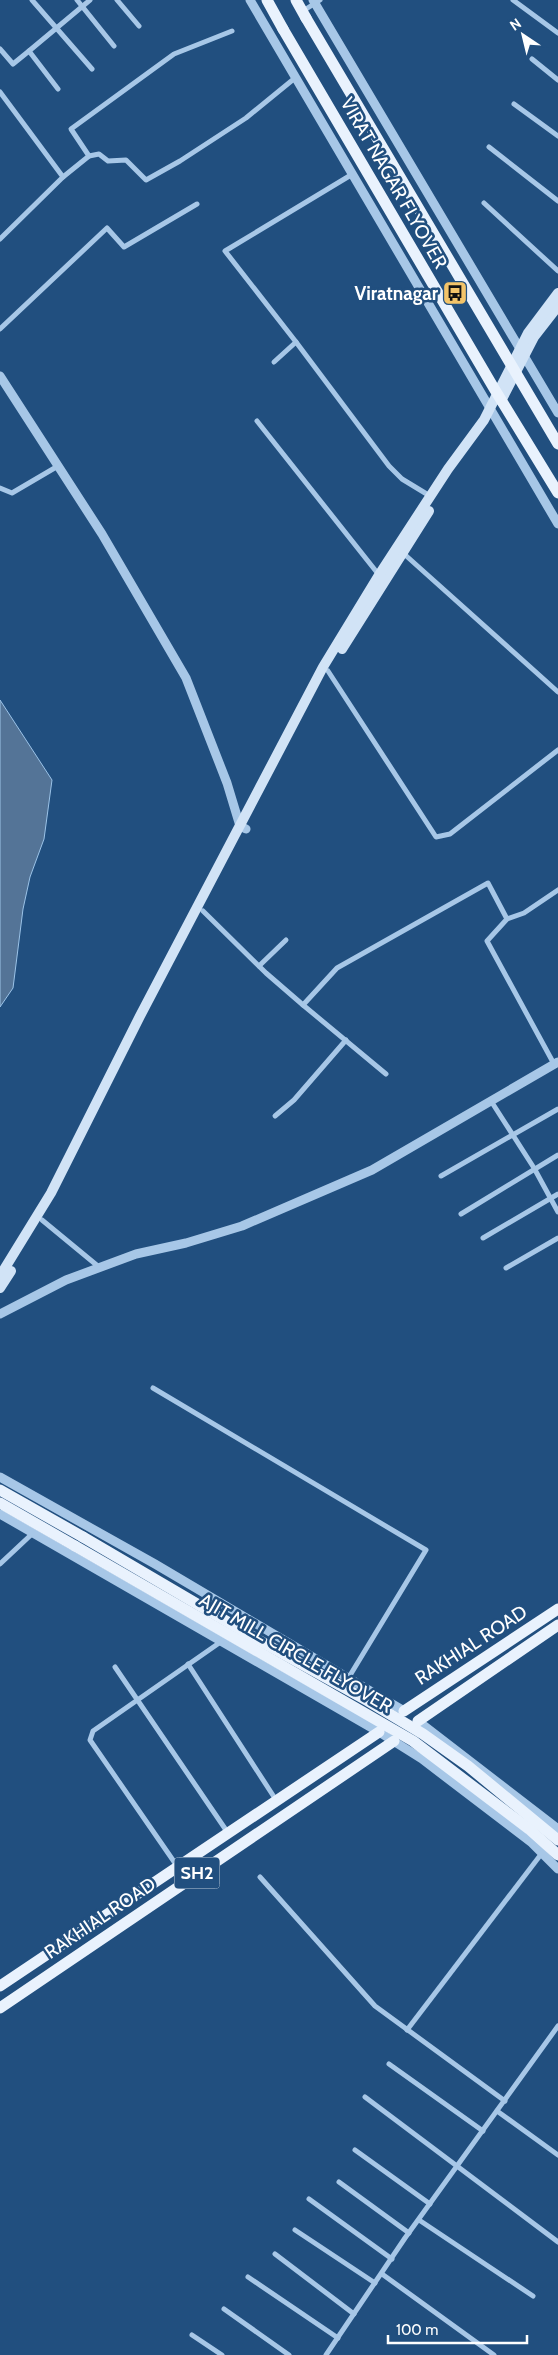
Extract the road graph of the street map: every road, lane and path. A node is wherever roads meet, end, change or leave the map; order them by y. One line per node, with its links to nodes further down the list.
1 (32, 0): 14 (street)
2 (76, 0): 10 (street)
3 (90, 0): 10 (street)
4 (117, 0): 13 (street)
5 (250, 0): 15 (street)
6 (267, 0): 12 (main road, VIRAT NAGAR FLYOVER)
7 (296, 0): 11 (main road, VIRAT NAGAR FLYOVER)
8 (513, 0): 17 (street)
9 (316, 1): 11 (street); 42 (street)
10 (82, 7): 14 (street); 18 (street)
11 (304, 15): 48 (main road, VIRAT NAGAR FLYOVER, bridge)
12 (280, 24): 15 (street); 51 (main road, VIRAT NAGAR FLYOVER, bridge)
13 (139, 26)
14 (57, 28): 20 (street); 22 (street)
15 (268, 29): 23 (street)
16 (232, 31): 30 (street)
17 (558, 33)
18 (114, 46)
19 (0, 49): 20 (street)
20 (29, 51): 25 (street)
21 (532, 59): 24 (street)
22 (92, 69)
23 (295, 78): 30 (street); 31 (street)
24 (558, 80)
25 (58, 89)
26 (0, 92): 32 (street)
27 (514, 104): 28 (street)
28 (558, 136)
29 (489, 147): 33 (street)
30 (89, 156): 32 (street)
31 (351, 174): 41 (street); 45 (street)
32 (62, 177): 36 (street)
33 (558, 201)
34 (484, 203): 37 (street)
35 (197, 204): 40 (street)
36 (0, 239)
37 (558, 271)
38 (558, 293): 42 (main road)
39 (558, 306): 42 (main road)
40 (0, 329)
41 (296, 342): 43 (street); 52 (street)
42 (522, 352): 45 (main road); 46 (street)
43 (274, 362)
44 (0, 376): 49 (street)
45 (492, 412): 52 (main road); 53 (street); 54 (main road)
46 (558, 412)
47 (257, 421): 55 (street)
48 (558, 444)
49 (59, 465): 50 (street); 59 (street)
50 (0, 488)
51 (558, 493)
52 (430, 497): 55 (main road)
53 (558, 524)
54 (403, 553): 56 (main road); 57 (street)
55 (379, 575): 59 (main road)
56 (328, 671): 58 (street); 59 (main road)
57 (558, 692)
58 (558, 750)
59 (243, 828): 61 (main road); 85 (main road)
60 (558, 890): 62 (street)
61 (203, 910): 64 (street); 80 (main road)
62 (506, 920): 65 (street); 67 (street)
63 (286, 940): 64 (street)
64 (258, 966): 65 (street)
65 (303, 1005): 66 (street)
66 (346, 1040): 68 (street); 71 (street)
67 (556, 1063): 69 (street)
68 (386, 1074)
69 (491, 1101): 72 (street); 83 (street)
70 (558, 1109): 72 (street)
71 (275, 1116)
72 (513, 1134): 74 (street); 75 (street)
73 (558, 1155): 74 (street)
74 (534, 1168): 77 (street); 79 (street)
75 (441, 1176)
76 (558, 1194): 77 (street)
77 (550, 1198): 78 (street); 81 (street)
78 (558, 1212)
79 (462, 1214)
80 (42, 1220): 83 (street); 86 (main road)
81 (483, 1238)
82 (558, 1238): 84 (street)
83 (99, 1268): 87 (street)
84 (506, 1268)
85 (0, 1276)
86 (0, 1288)
87 (0, 1314)
88 (153, 1388): 100 (street)
89 (0, 1477): 100 (street)
90 (0, 1490): 109 (main road, AJIT MILL CIRCLE FLYOVER, bridge)
91 (0, 1503): 111 (main road, AJIT MILL CIRCLE FLYOVER, bridge)
92 (0, 1514): 93 (street)
93 (34, 1533): 94 (street); 97 (street)
94 (0, 1564)
95 (558, 1609): 102 (main road, RAKHIAL ROAD)
96 (558, 1625): 103 (main road, RAKHIAL ROAD)
97 (222, 1642): 98 (street); 104 (street)
98 (188, 1664): 101 (street); 106 (street)
99 (115, 1667): 101 (street)
100 (349, 1677): 102 (street)
101 (138, 1699): 108 (street); 112 (street)
102 (404, 1711): 103 (street); 104 (street)
103 (418, 1721): 105 (street); 107 (street)
104 (379, 1732): 105 (street); 106 (main road, RAKHIAL ROAD / SH2)
105 (394, 1741): 110 (street); 116 (main road, RAKHIAL ROAD / SH2)
106 (276, 1801): 108 (main road, RAKHIAL ROAD / SH2)
107 (556, 1824)
108 (228, 1833): 112 (main road, RAKHIAL ROAD / SH2)
109 (558, 1840)
110 (542, 1853): 113 (street); 118 (street)
111 (558, 1855)
112 (178, 1868): 115 (main road, RAKHIAL ROAD / SH2)
113 (558, 1869)
114 (260, 1877): 118 (street)
115 (0, 1986)
116 (0, 2008)
117 (558, 2026): 121 (street)
118 (407, 2030): 121 (street)
119 (389, 2064): 123 (street)
120 (365, 2098): 126 (street)
121 (505, 2100): 122 (street)
122 (497, 2111): 123 (street); 125 (street)
123 (482, 2132): 126 (street)
124 (356, 2150): 129 (street)
125 (558, 2155)
126 (458, 2166): 129 (street); 133 (street)
127 (339, 2182): 132 (street)
128 (309, 2199): 135 (street)
129 (430, 2204): 130 (street)
130 (419, 2220): 132 (street); 139 (street)
131 (295, 2230): 138 (street)
132 (410, 2233): 135 (street)
133 (558, 2242)
134 (275, 2254): 141 (street)
135 (392, 2259): 136 (street)
136 (382, 2274): 138 (street); 147 (street)
137 (248, 2277): 143 (street)
138 (375, 2283): 141 (street)
139 (534, 2296)
140 (224, 2309): 145 (street)
141 (354, 2314): 143 (street)
142 (192, 2335): 144 (street)
143 (338, 2338): 146 (street)
144 (222, 2355)
145 (288, 2355)
146 (326, 2355)
147 (494, 2355)

